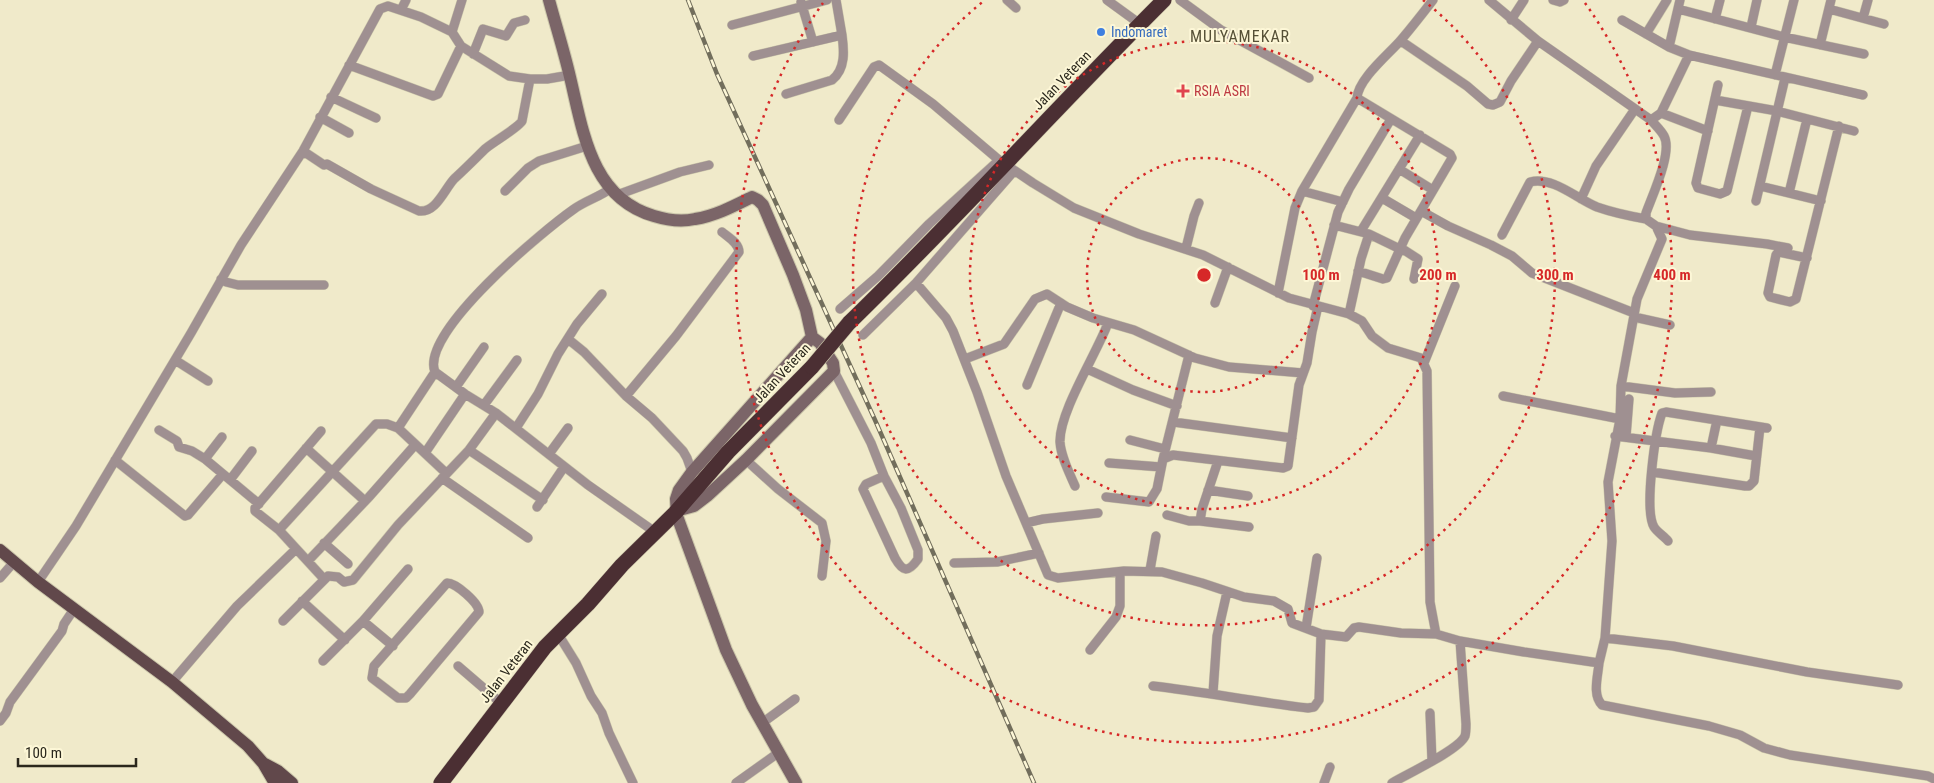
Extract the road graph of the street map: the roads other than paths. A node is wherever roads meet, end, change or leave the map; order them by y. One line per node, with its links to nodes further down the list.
1 (406, 0): 24 (street)
2 (462, 0): 34 (street)
3 (549, 0): 49 (street)
4 (826, 0): 20 (street)
5 (836, 0): 36 (street)
6 (1008, 0): 23 (street)
7 (1107, 0): 30 (street)
8 (1164, 0): 30 (highway, Jalan Veteran)
9 (1180, 0): 51 (street)
10 (1433, 0): 38 (street)
11 (1489, 0): 28 (street)
12 (1524, 0): 28 (street)
13 (1553, 0): 14 (street)
14 (1564, 0)
15 (1667, 0): 35 (street)
16 (1720, 0): 26 (street)
17 (1757, 0): 33 (street)
18 (1794, 0): 37 (street)
19 (1868, 0): 25 (street)
20 (801, 3): 32 (street); 40 (street)
21 (1679, 4): 26 (street); 43 (street)
22 (1830, 5): 25 (street); 41 (street)
23 (1016, 8)
24 (402, 10): 34 (street); 48 (street)
25 (1863, 18): 31 (street)
26 (1716, 19): 33 (street)
27 (525, 20): 44 (street)
28 (1512, 20): 39 (street)
29 (1622, 20): 35 (street)
30 (1140, 24): 78 (highway, Jalan Veteran)
31 (1884, 24)
32 (732, 25)
33 (1750, 27): 37 (street)
34 (452, 32): 42 (street)
35 (1646, 34): 43 (street)
36 (842, 35): 40 (street); 55 (street)
37 (1784, 37): 41 (street); 50 (street)
38 (1400, 41): 39 (street); 58 (street)
39 (1538, 41): 61 (street)
40 (813, 42): 47 (street)
41 (1820, 45): 45 (street)
42 (462, 46): 44 (street); 48 (street)
43 (1668, 47): 46 (street)
44 (473, 54): 53 (street)
45 (1864, 54)
46 (1689, 55): 50 (street); 63 (street)
47 (753, 56)
48 (349, 65): 57 (street)
49 (570, 75): 53 (street); 75 (street)
50 (1775, 75): 52 (street)
51 (1309, 78)
52 (1786, 78): 56 (street); 62 (street)
53 (530, 79): 76 (street)
54 (1718, 85): 59 (street)
55 (786, 94)
56 (1864, 95)
57 (331, 97): 64 (street); 65 (street)
58 (1357, 98): 66 (street); 83 (street)
59 (1715, 100): 60 (street); 72 (street)
60 (1748, 106): 62 (street); 72 (street)
61 (1636, 109): 69 (street); 87 (street)
62 (1777, 112): 67 (street); 80 (street)
63 (1661, 113): 69 (street); 72 (street)
64 (320, 117): 73 (street); 76 (street)
65 (376, 118)
66 (1391, 119): 74 (street); 90 (street)
67 (1808, 119): 70 (street); 85 (street)
68 (839, 120): 78 (street)
69 (1651, 120): 93 (street)
70 (1839, 126): 71 (street); 89 (street)
71 (1854, 131)
72 (1708, 132)
73 (348, 133)
74 (1420, 135): 79 (street); 82 (street)
75 (587, 146): 81 (street); 84 (street)
76 (303, 151): 105 (street)
77 (709, 165): 84 (street)
78 (1006, 165): 99 (street); 107 (street); 115 (street); 187 (highway, Jalan Veteran, bridge)
79 (1399, 169): 82 (street); 86 (street)
80 (1760, 186): 85 (street); 88 (street)
81 (506, 190)
82 (1433, 190): 92 (street)
83 (1302, 191): 90 (street); 110 (street)
84 (614, 192): 121 (street); 131 (street)
85 (1789, 193): 89 (street)
86 (1382, 198): 92 (street); 97 (street)
87 (1581, 199): 93 (street); 98 (street)
88 (1756, 201)
89 (1821, 201): 102 (street)
90 (1343, 202): 94 (street)
91 (1199, 204): 99 (street)
92 (1419, 214): 100 (street); 117 (street)
93 (1646, 219): 95 (street)
94 (1334, 225): 97 (street); 114 (street)
95 (1656, 226): 101 (street); 117 (street)
96 (722, 232): 139 (street)
97 (1365, 232): 100 (street); 104 (street)
98 (1502, 235)
99 (1186, 248): 103 (street)
100 (1400, 248): 104 (street); 106 (street)
101 (1792, 254): 102 (street); 102 (street)
102 (1807, 258)
103 (1228, 267): 110 (street); 113 (street)
104 (1358, 271): 116 (street)
105 (222, 279): 108 (street); 126 (street)
106 (1414, 279)
107 (916, 283): 120 (street); 125 (street)
108 (324, 285)
109 (1455, 286): 128 (street)
110 (1278, 293): 114 (street)
111 (602, 294): 122 (street)
112 (1061, 303): 118 (street); 125 (street); 134 (street)
113 (1215, 303)
114 (1316, 306): 116 (street); 132 (street)
115 (840, 308)
116 (1349, 314): 128 (street)
117 (1634, 315): 119 (street); 135 (street)
118 (1108, 323): 124 (street); 129 (street)
119 (1670, 326)
120 (863, 335)
121 (812, 337): 130 (street); 176 (street)
122 (568, 339): 139 (street); 149 (street)
123 (484, 347): 136 (street)
124 (1189, 356): 132 (street); 143 (street)
125 (964, 359): 191 (street)
126 (175, 360): 133 (street); 169 (street)
127 (518, 360): 142 (street)
128 (1424, 363): 222 (street)
129 (1088, 369): 143 (street); 181 (street)
130 (834, 371): 170 (street); 179 (street)
131 (435, 372): 136 (street); 148 (street)
132 (1303, 373): 156 (street)
133 (208, 382)
134 (1027, 386)
135 (1622, 386): 137 (street); 145 (street)
136 (456, 387): 138 (street)
137 (1711, 392)
138 (465, 394): 142 (street); 165 (street)
139 (626, 396): 176 (street)
140 (1503, 396): 145 (street)
141 (1630, 399): 154 (street)
142 (484, 405): 144 (street)
143 (1177, 406): 147 (street)
144 (496, 413): 149 (street); 163 (street)
145 (1620, 419): 153 (street)
146 (1717, 420): 158 (street); 161 (street); 167 (street)
147 (1173, 422): 156 (street); 162 (street)
148 (398, 428): 159 (street); 175 (street)
149 (516, 428): 166 (street)
150 (568, 428): 166 (street)
151 (158, 430): 168 (street)
152 (321, 431): 160 (street)
153 (1616, 436): 154 (street); 223 (street)
154 (1626, 436): 158 (street)
155 (222, 437): 168 (street)
156 (1292, 438): 171 (street)
157 (1130, 440): 162 (street)
158 (1656, 441): 161 (street); 177 (street)
159 (415, 445): 165 (street); 185 (street)
160 (306, 448): 175 (street); 186 (street)
161 (1711, 448): 167 (street)
162 (1165, 449): 173 (street)
163 (469, 450): 174 (street); 178 (street)
164 (252, 452): 180 (street)
165 (425, 453): 178 (street)
166 (549, 454): 174 (street)
167 (1756, 456): 177 (street)
168 (205, 459): 180 (street)
169 (116, 460): 180 (street); 213 (street)
170 (746, 460): 187 (street); 210 (street)
171 (1218, 461): 173 (street); 182 (street)
172 (1109, 463): 173 (street)
173 (1162, 463): 184 (street)
174 (564, 467): 194 (street)
175 (332, 471): 185 (street); 193 (street)
176 (692, 472): 187 (street)
177 (1652, 472): 197 (street)
178 (444, 476): 196 (street); 212 (street)
179 (884, 476): 179 (street)
180 (226, 477): 186 (street)
181 (1075, 486)
182 (1208, 490): 183 (street); 190 (street)
183 (1248, 496)
184 (1106, 497)
185 (365, 501): 198 (street)
186 (259, 504): 193 (street)
187 (676, 511): 194 (highway, Jalan Veteran); 239 (street)
188 (1098, 513): 191 (street)
189 (1167, 514): 190 (street)
190 (1200, 521): 192 (street)
191 (1026, 523): 201 (street)
192 (1249, 528)
193 (279, 530): 199 (street)
194 (655, 532): 220 (highway, Jalan Veteran)
195 (1156, 536): 208 (street)
196 (528, 538)
197 (1668, 540)
198 (324, 543): 203 (street); 206 (street)
199 (296, 549): 203 (street); 231 (street)
200 (0, 550): 204 (main road)
201 (1037, 553): 205 (street); 209 (street)
202 (1318, 558): 219 (street)
203 (308, 561): 212 (street)
204 (14, 562): 211 (street); 213 (main road)
205 (954, 563)
206 (348, 564)
207 (408, 569): 218 (street)
208 (1150, 570): 209 (street); 214 (street)
209 (1120, 572): 227 (street)
210 (822, 576)
211 (0, 578)
212 (324, 579): 215 (street)
213 (38, 582): 216 (main road)
214 (1226, 592): 219 (street); 234 (street)
215 (302, 600): 217 (street); 224 (street)
216 (74, 609): 231 (main road); 238 (street)
217 (283, 621)
218 (363, 621): 224 (street); 226 (street)
219 (1306, 628): 221 (street)
220 (558, 634): 236 (highway, Jalan Veteran); 248 (street)
221 (1321, 634): 222 (street); 234 (street)
222 (1436, 634): 225 (street)
223 (1605, 638): 229 (street); 232 (street)
224 (345, 640): 228 (street)
225 (1460, 641): 229 (street); 241 (street)
226 (393, 646): 226 (street)
227 (1090, 650)
228 (323, 661)
229 (1599, 663): 244 (street)
230 (458, 666): 236 (street)
231 (172, 682): 242 (main road)
232 (1898, 685)
233 (1153, 686): 234 (street)
234 (1213, 693)
235 (795, 699): 239 (street)
236 (501, 703): 247 (highway, Jalan Veteran)
237 (1430, 713): 241 (street)
238 (0, 721)
239 (762, 723): 240 (street)
240 (778, 753): 249 (street); 250 (street)
241 (1432, 761): 252 (street)
242 (263, 763): 245 (main road); 246 (main road)
243 (1330, 767): 251 (street)
244 (1934, 779)
245 (277, 783)
246 (292, 783)
247 (441, 783)
248 (633, 783)
249 (736, 783)
250 (796, 783)
251 (1324, 783)
252 (1392, 783)

